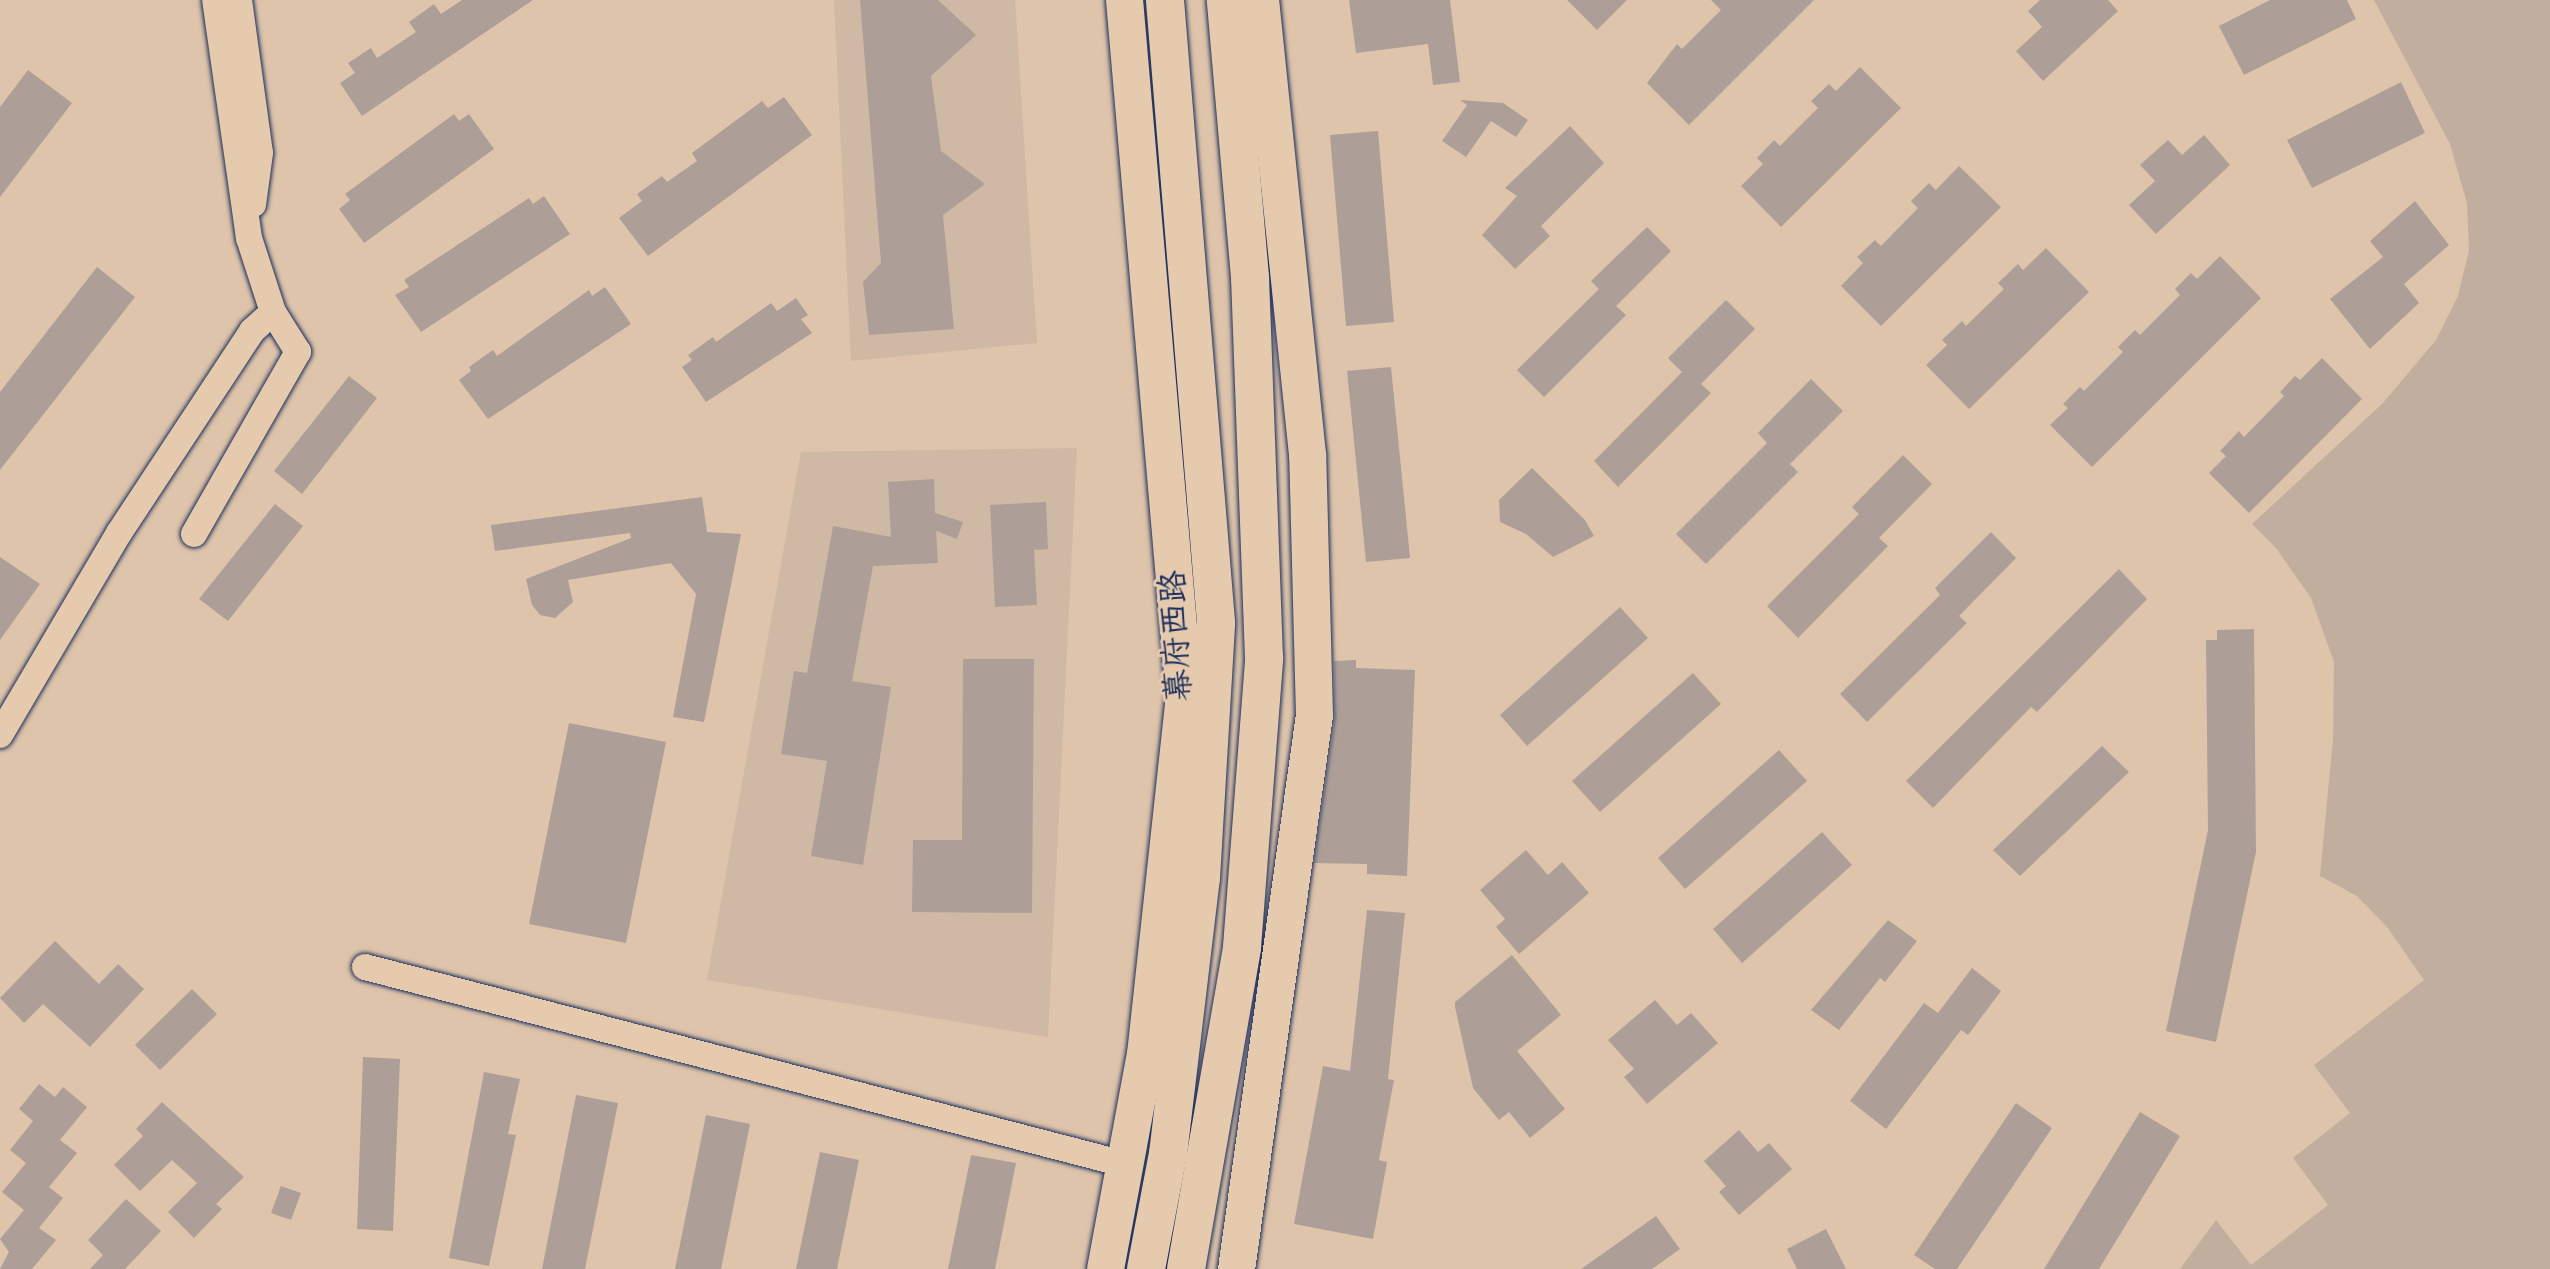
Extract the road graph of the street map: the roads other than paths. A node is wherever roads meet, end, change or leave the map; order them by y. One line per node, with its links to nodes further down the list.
1 (215, 0): 7 (street)
2 (239, 0): 7 (street)
3 (1124, 0): 12 (main road, 幕府西路)
4 (1166, 0): 14 (highway, 幕府西路)
5 (1226, 0): 15 (highway)
6 (1260, 0): 16 (main road)
7 (249, 238): 8 (street)
8 (273, 312): 9 (street); 10 (street)
9 (194, 534)
10 (0, 735)
11 (365, 967): 12 (street)
12 (1125, 1164): 13 (main road, 幕府西路)
13 (1105, 1269)
14 (1146, 1269)
15 (1186, 1269)
16 (1236, 1269)

